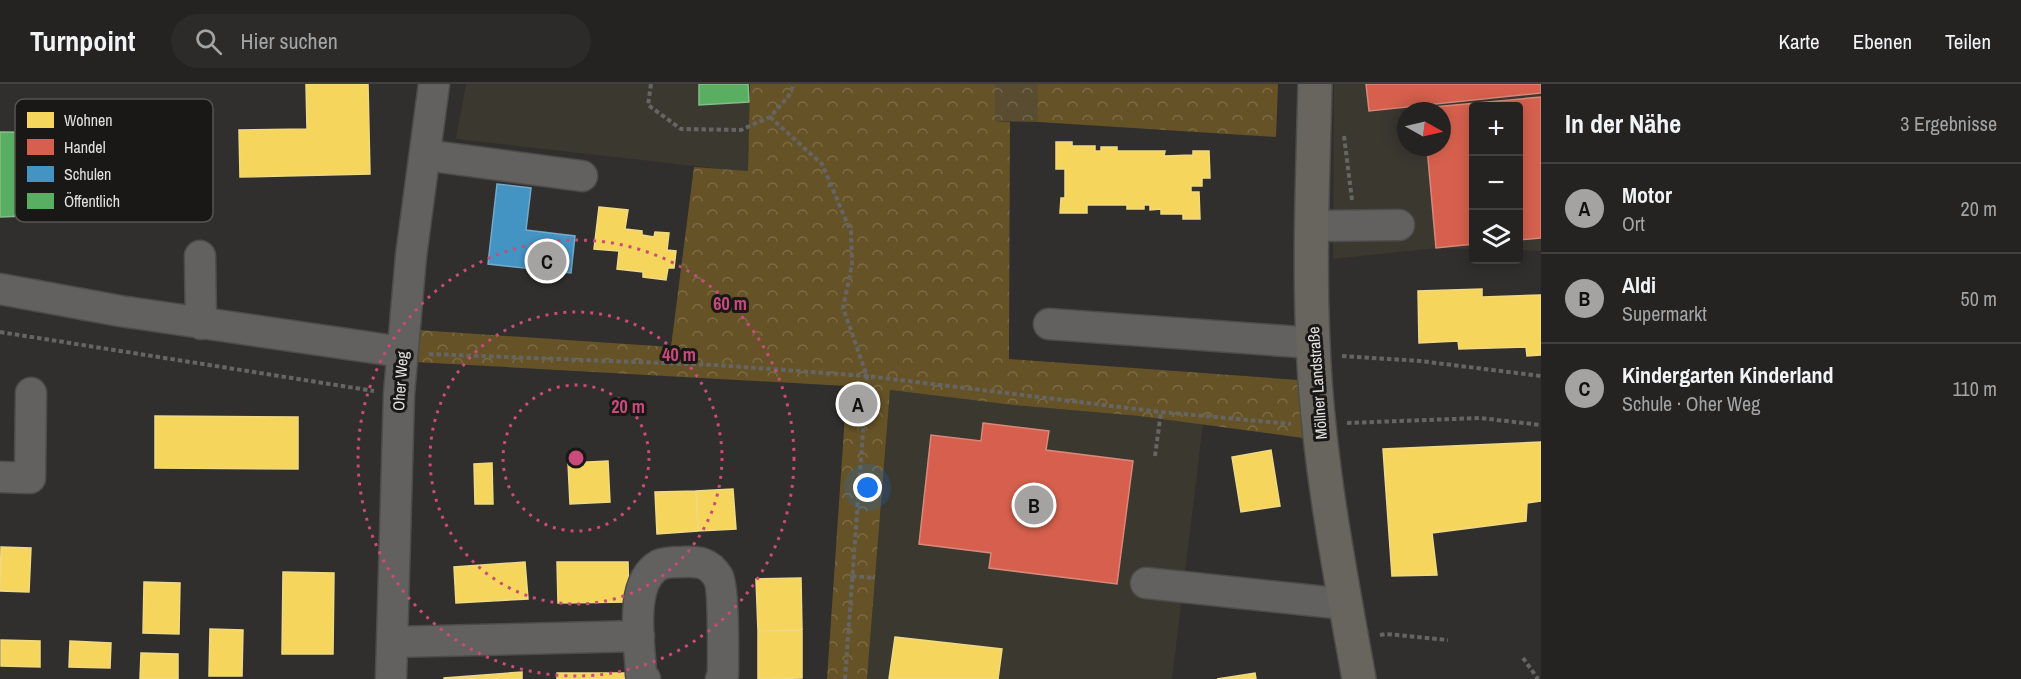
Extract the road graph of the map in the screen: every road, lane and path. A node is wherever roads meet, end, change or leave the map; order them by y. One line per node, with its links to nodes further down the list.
1 (434, 84): 7 (street, Oher Weg)
2 (651, 84): 5 (path)
3 (794, 84): 5 (path)
4 (1316, 84): 11 (main road, Möllner Landstraße)
5 (770, 117): 19 (path)
6 (1343, 131): 9 (path)
7 (425, 155): 8 (street); 18 (street, Oher Weg)
8 (582, 176)
9 (1356, 225): 10 (street); 11 (street)
10 (1399, 225)
11 (1312, 226): 17 (main road, Möllner Landstraße)
12 (200, 256): 14 (street)
13 (0, 289): 14 (street)
14 (201, 324): 18 (street)
15 (1049, 324): 17 (street)
16 (0, 332): 22 (path)
17 (1313, 350): 20 (path); 24 (main road, Möllner Landstraße)
18 (402, 352): 19 (path); 22 (street, Oher Weg)
19 (867, 376): 23 (path); 28 (path)
20 (1541, 376)
21 (31, 393): 27 (street)
22 (399, 394): 35 (street, Oher Weg)
23 (1161, 412): 24 (path); 26 (path)
24 (1319, 424): 25 (path); 31 (main road, Möllner Landstraße)
25 (1541, 425)
26 (1155, 456)
27 (0, 477)
28 (852, 576): 29 (path); 40 (path)
29 (875, 578)
30 (1146, 583): 31 (street)
31 (1345, 604): 33 (main road, Möllner Landstraße)
32 (639, 636): 35 (street); 38 (street); 39 (street)
33 (1352, 640): 34 (path); 41 (main road, Möllner Landstraße)
34 (1448, 640)
35 (392, 642): 37 (street, Oher Weg)
36 (1523, 658): 42 (path)
37 (391, 679)
38 (645, 679)
39 (722, 679)
40 (845, 679)
41 (1359, 679)
42 (1538, 679)

